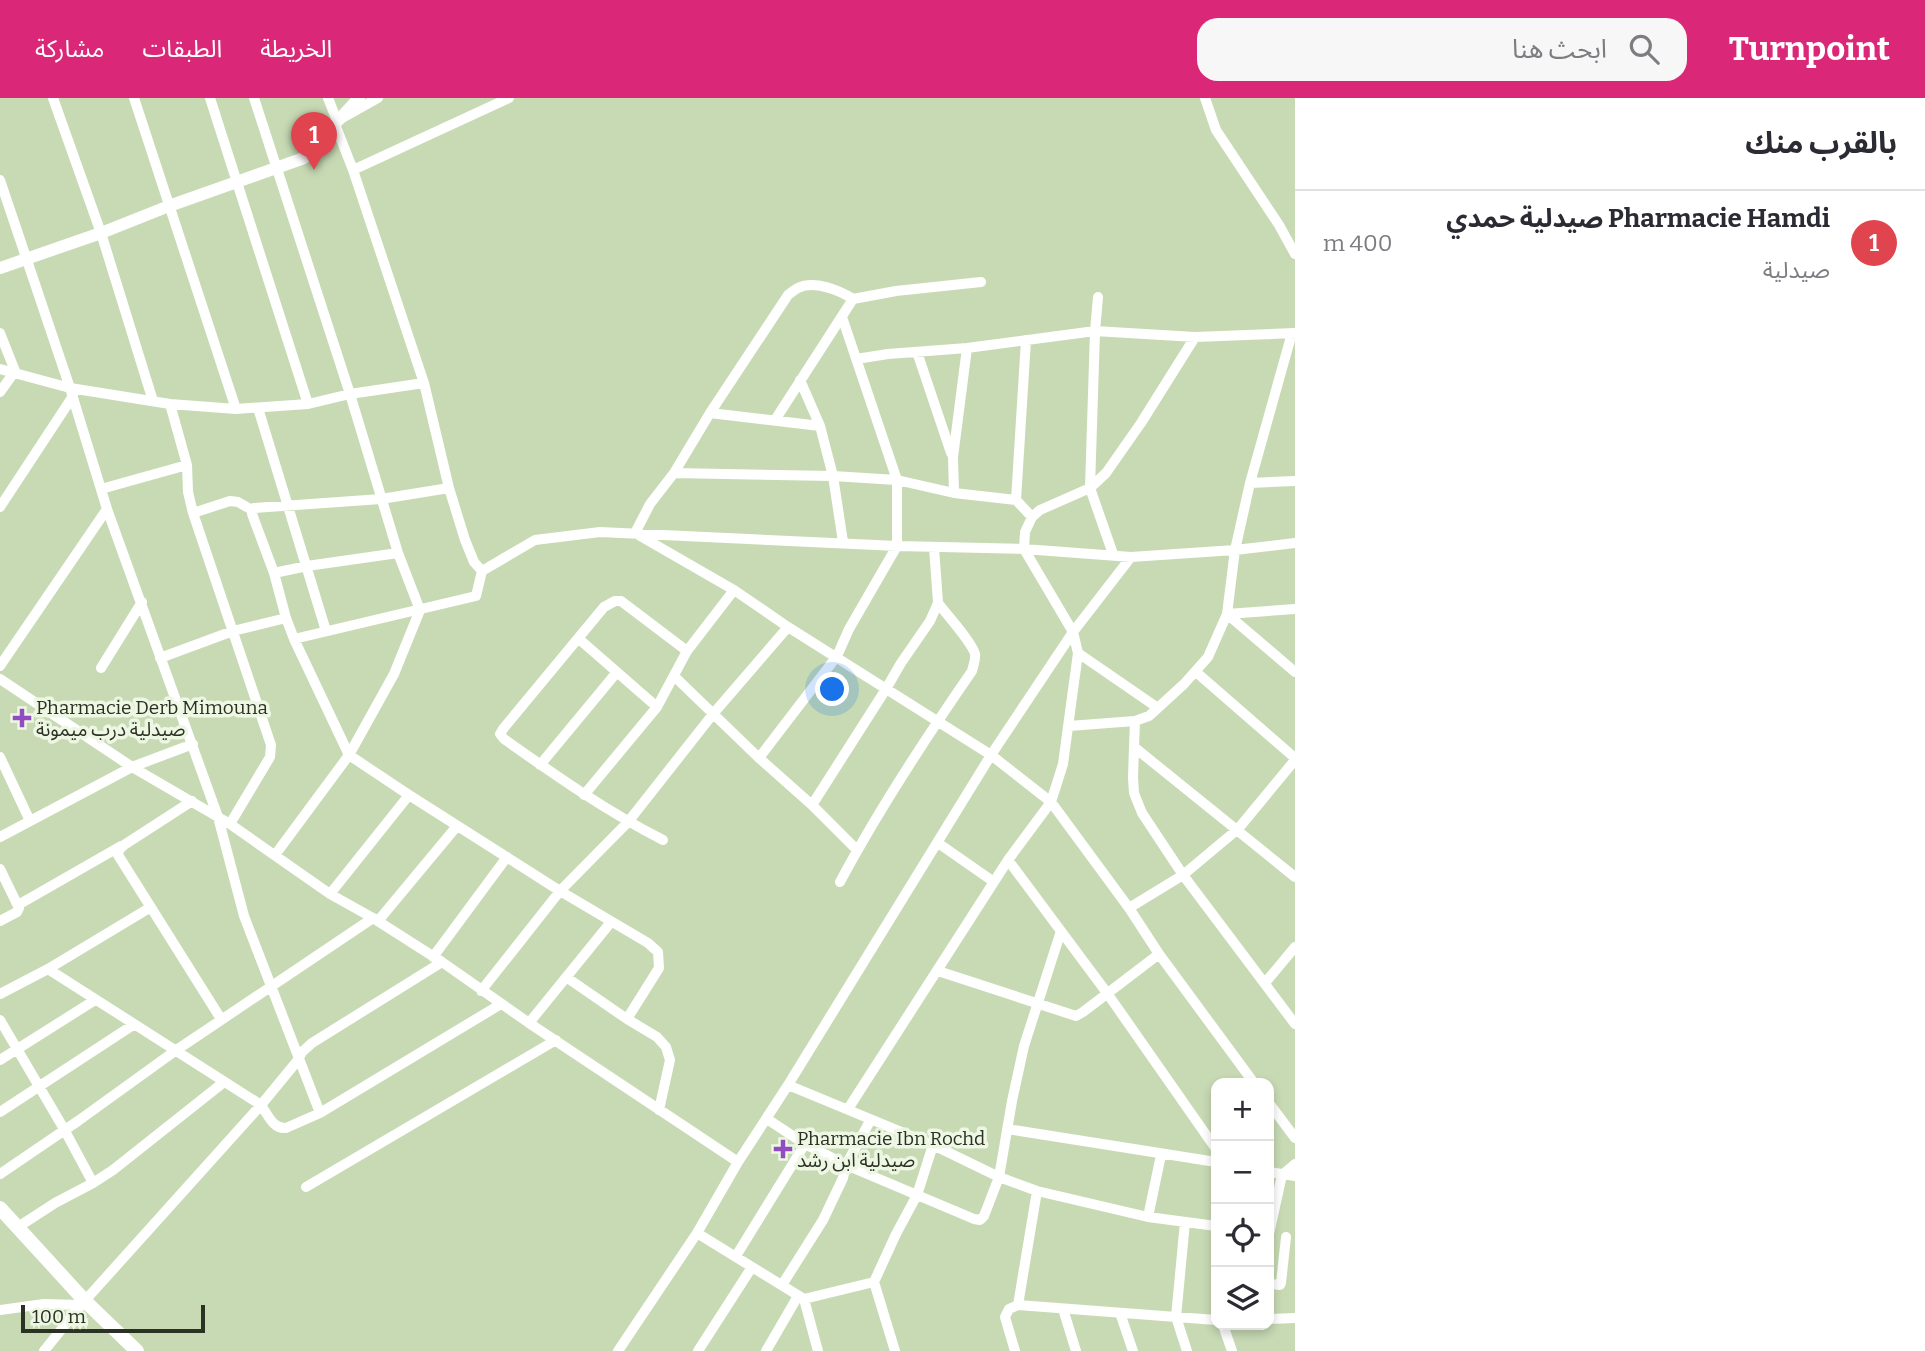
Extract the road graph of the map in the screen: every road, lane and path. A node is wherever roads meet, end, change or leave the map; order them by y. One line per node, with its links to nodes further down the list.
1 (53, 98): 16 (street)
2 (134, 98): 15 (street)
3 (210, 98): 14 (street)
4 (254, 98): 11 (street)
5 (328, 98): 10 (street)
6 (359, 98): 10 (street)
7 (378, 98): 10 (street)
8 (509, 98): 12 (street)
9 (1205, 98): 17 (street)
10 (336, 122): 11 (street); 12 (street)
11 (277, 168): 14 (street); 38 (street)
12 (353, 170): 35 (street)
13 (0, 180): 18 (street)
14 (237, 183): 15 (street); 41 (street)
15 (169, 206): 16 (street); 43 (street)
16 (101, 233): 18 (street); 39 (street)
17 (1295, 254)
18 (28, 260): 19 (street); 37 (street)
19 (0, 268)
20 (981, 282): 22 (street)
21 (1098, 297): 24 (street)
22 (853, 299): 23 (street); 44 (street)
23 (842, 317): 31 (street); 34 (street)
24 (1095, 331): 27 (street); 28 (street); 55 (street)
25 (0, 333): 33 (street)
26 (1294, 333): 27 (street); 53 (street)
27 (1195, 337): 55 (street)
28 (1026, 340): 29 (street); 59 (street)
29 (967, 348): 30 (street); 47 (street)
30 (917, 352): 31 (street); 47 (street)
31 (856, 359): 51 (street)
32 (0, 369): 33 (street)
33 (15, 371): 36 (street); 37 (street)
34 (800, 380): 45 (street); 46 (street)
35 (424, 383): 38 (street); 54 (street)
36 (0, 392)
37 (72, 392): 39 (street); 56 (street); 61 (street)
38 (349, 394): 41 (street); 58 (street)
39 (153, 401): 40 (street)
40 (170, 404): 43 (street); 48 (street)
41 (308, 404): 42 (street)
42 (258, 408): 43 (street); 60 (street)
43 (236, 409)
44 (710, 413): 45 (street); 49 (street)
45 (775, 420): 46 (street)
46 (820, 426): 50 (street)
47 (953, 457): 57 (street)
48 (187, 465): 56 (street); 64 (street)
49 (674, 474): 50 (street); 66 (street)
50 (832, 476): 51 (street); 67 (street)
51 (897, 480): 57 (street); 69 (street)
52 (1295, 481): 53 (street)
53 (1250, 483): 72 (street)
54 (449, 488): 58 (street); 77 (street)
55 (1090, 488): 65 (street); 74 (street)
56 (101, 489): 62 (street)
57 (954, 493): 59 (street)
58 (382, 499): 60 (street); 73 (street)
59 (1016, 500): 65 (street)
60 (289, 505): 63 (street); 76 (street)
61 (0, 507)
62 (107, 509): 80 (street); 96 (street)
63 (251, 510): 64 (street); 78 (street)
64 (193, 513): 87 (street)
65 (1032, 517): 71 (street)
66 (635, 533): 67 (street); 77 (street); 79 (street)
67 (843, 542): 69 (street)
68 (1295, 543): 72 (street)
69 (897, 545): 70 (street); 94 (street)
70 (934, 547): 71 (street); 81 (street)
71 (1024, 550): 74 (street); 89 (street)
72 (1235, 550): 75 (street); 84 (street)
73 (398, 554): 76 (street); 83 (street)
74 (1113, 554): 75 (street)
75 (1131, 556): 89 (street)
76 (307, 566): 78 (street); 88 (street)
77 (482, 571): 83 (street)
78 (274, 573): 85 (street)
79 (734, 590): 86 (street); 92 (street)
80 (142, 602): 95 (street); 97 (street)
81 (937, 603): 103 (street); 107 (street)
82 (1295, 609): 84 (street)
83 (420, 610): 88 (street); 112 (street)
84 (1227, 614): 99 (street); 100 (street)
85 (286, 618): 87 (street); 90 (street)
86 (788, 626): 94 (street); 106 (street)
87 (233, 631): 95 (street); 127 (street)
88 (326, 631): 90 (street)
89 (1073, 632): 93 (street); 113 (street)
90 (294, 639): 112 (street)
91 (579, 639): 92 (street); 98 (street); 117 (street)
92 (687, 650): 101 (street)
93 (1079, 653): 105 (street); 109 (street)
94 (837, 656): 103 (street); 115 (street)
95 (160, 658): 110 (street)
96 (0, 666)
97 (100, 668)
98 (617, 671): 104 (street); 117 (street)
99 (1196, 672): 105 (street); 116 (street)
100 (1295, 672)
101 (674, 676): 104 (street); 106 (street)
102 (0, 679): 118 (street)
103 (886, 689): 107 (street); 123 (street)
104 (657, 707): 119 (street)
105 (1158, 708): 108 (street)
106 (713, 714): 115 (street); 126 (street)
107 (937, 721): 113 (street); 134 (street)
108 (1135, 721): 109 (street); 111 (street)
109 (1069, 726): 122 (street)
110 (193, 744): 118 (street); 124 (street)
111 (1134, 747): 129 (street); 139 (street)
112 (349, 755): 120 (street); 135 (street)
113 (991, 755): 122 (street); 132 (street)
114 (0, 757): 125 (street)
115 (759, 758): 123 (street)
116 (1295, 759): 129 (street)
117 (540, 765): 119 (street)
118 (132, 767): 121 (street); 125 (street)
119 (584, 795): 126 (street)
120 (409, 796): 128 (street); 144 (street)
121 (192, 801): 124 (street); 133 (street)
122 (1051, 802): 137 (street); 147 (street)
123 (812, 805): 134 (street)
124 (218, 817): 127 (street); 159 (street)
125 (30, 821): 130 (street)
126 (628, 822): 131 (street); 143 (street)
127 (230, 824): 135 (street)
128 (457, 826): 136 (street); 148 (street)
129 (1238, 829): 139 (street); 140 (street)
130 (0, 837)
131 (663, 840)
132 (938, 843): 142 (street); 179 (street)
133 (124, 845): 145 (street); 146 (street)
134 (857, 850): 141 (street)
135 (275, 855): 144 (street)
136 (508, 858): 143 (street); 154 (street)
137 (1008, 860): 142 (street); 151 (street)
138 (0, 869): 145 (street)
139 (1184, 875): 147 (street); 158 (street)
140 (1295, 877)
141 (840, 882)
142 (994, 883): 156 (street)
143 (560, 891): 150 (street); 160 (street)
144 (330, 894): 148 (street)
145 (18, 905): 149 (street)
146 (151, 907): 155 (street); 166 (street)
147 (1129, 908): 153 (street)
148 (376, 920): 154 (street); 159 (street)
149 (0, 921)
150 (611, 922): 157 (street); 167 (street)
151 (1062, 932): 161 (street); 165 (street)
152 (1295, 947): 158 (street)
153 (1159, 954): 161 (street); 177 (street)
154 (438, 960): 160 (street); 176 (street)
155 (48, 969): 162 (street); 163 (street)
156 (938, 971): 165 (street); 183 (street)
157 (566, 978): 167 (street); 169 (street)
158 (1265, 983): 170 (street)
159 (271, 985): 166 (street); 176 (street)
160 (481, 990): 164 (street)
161 (1107, 993): 165 (street); 192 (street)
162 (0, 994)
163 (94, 1000): 171 (street); 173 (street)
164 (501, 1004): 169 (street); 186 (street)
165 (1039, 1004): 190 (street)
166 (221, 1019): 174 (street)
167 (627, 1019): 182 (street)
168 (0, 1020): 173 (street)
169 (529, 1023): 172 (street)
170 (1295, 1024)
171 (133, 1025): 174 (street); 180 (street)
172 (556, 1040): 182 (street); 206 (street)
173 (17, 1048): 175 (street); 180 (street)
174 (175, 1051): 178 (street); 189 (street)
175 (0, 1060)
176 (298, 1060): 181 (street); 186 (street)
177 (1250, 1078)
178 (223, 1082): 181 (street); 205 (street)
179 (788, 1086): 183 (street); 187 (street)
180 (38, 1087): 185 (street); 189 (street)
181 (261, 1105): 186 (street); 223 (street)
182 (659, 1110): 197 (street)
183 (848, 1110): 188 (street)
184 (1274, 1110): 191 (street)
185 (0, 1112)
186 (320, 1113)
187 (767, 1119): 193 (street); 197 (street)
188 (870, 1121): 194 (street); 199 (street)
189 (64, 1129): 201 (street); 205 (street)
190 (1007, 1129): 195 (street); 204 (street)
191 (1295, 1138)
192 (1211, 1142)
193 (805, 1144): 199 (street); 217 (street)
194 (933, 1145): 204 (street); 208 (street)
195 (1161, 1155): 196 (street); 211 (street)
196 (1211, 1161)
197 (738, 1162): 215 (street)
198 (1295, 1164): 202 (street)
199 (846, 1165): 208 (street); 221 (street)
200 (1274, 1173): 202 (street)
201 (0, 1174)
202 (1282, 1175): 203 (street); 210 (street)
203 (1295, 1176)
204 (999, 1177): 207 (street); 208 (street)
205 (93, 1183): 214 (street)
206 (306, 1187)
207 (1037, 1191): 211 (street); 224 (street)
208 (917, 1195): 219 (street)
209 (0, 1208): 214 (main road)
210 (1274, 1211)
211 (1148, 1217): 212 (street)
212 (1185, 1222): 213 (street); 228 (street)
213 (1211, 1225)
214 (18, 1227): 223 (main road)
215 (697, 1233): 217 (street); 235 (street)
216 (1291, 1238): 220 (street)
217 (736, 1256): 218 (street)
218 (752, 1267): 221 (street); 236 (street)
219 (874, 1282): 222 (street); 239 (street)
220 (1274, 1284)
221 (782, 1285): 222 (street)
222 (801, 1297): 237 (street); 238 (street)
223 (83, 1303): 226 (street); 233 (street); 234 (main road)
224 (1018, 1305): 225 (street); 240 (street)
225 (1063, 1309): 227 (street); 241 (street)
226 (0, 1310)
227 (1120, 1313): 228 (street); 242 (street)
228 (1176, 1317): 230 (street); 243 (street)
229 (1295, 1318): 231 (street)
230 (1211, 1320)
231 (1274, 1320)
232 (1225, 1330): 244 (street)
233 (44, 1351)
234 (137, 1351)
235 (618, 1351)
236 (698, 1351)
237 (766, 1351)
238 (818, 1351)
239 (895, 1351)
240 (1015, 1351)
241 (1076, 1351)
242 (1133, 1351)
243 (1187, 1351)
244 (1232, 1351)

